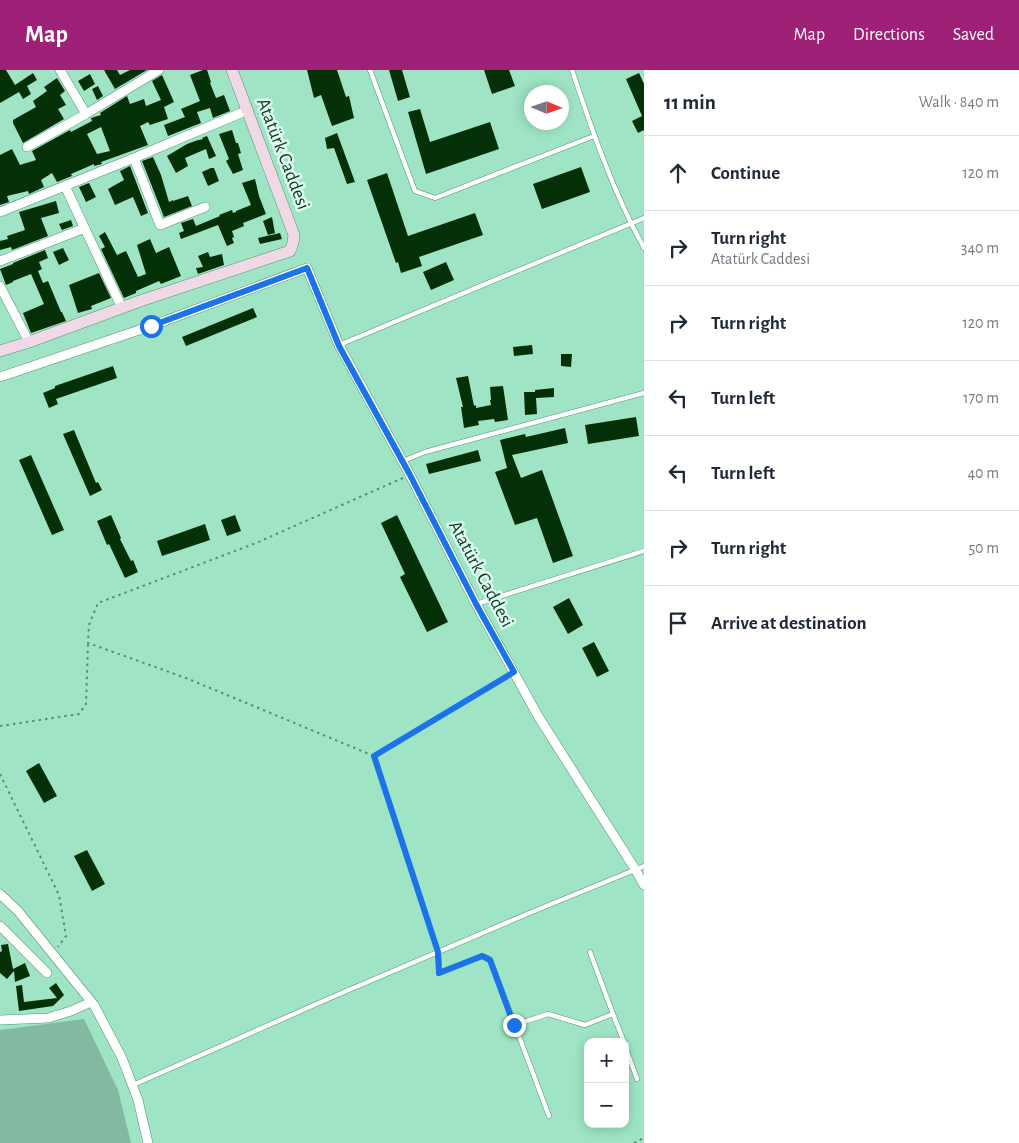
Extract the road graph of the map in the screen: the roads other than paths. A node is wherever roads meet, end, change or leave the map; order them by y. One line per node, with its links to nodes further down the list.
1 (60, 70): 7 (street)
2 (159, 70): 7 (street)
3 (232, 70): 6 (street, Atatürk Caddesi)
4 (370, 70): 8 (lane)
5 (572, 70): 8 (lane)
6 (248, 110): 10 (street); 20 (street, Atatürk Caddesi)
7 (86, 114): 9 (street)
8 (594, 136): 15 (lane)
9 (27, 147)
10 (134, 158): 11 (street); 12 (street)
11 (65, 186): 13 (street); 16 (street)
12 (205, 207)
13 (0, 212)
14 (644, 218): 15 (lane)
15 (630, 224): 17 (lane); 22 (lane)
16 (85, 228): 18 (street); 20 (street)
17 (644, 248)
18 (0, 261)
19 (0, 286): 21 (street)
20 (122, 308): 21 (street)
21 (29, 342): 23 (street)
22 (339, 346): 24 (street, Atatürk Caddesi); 26 (street, Atatürk Caddesi)
23 (0, 351)
24 (0, 378)
25 (644, 393): 26 (lane)
26 (402, 462): 28 (street, Atatürk Caddesi)
27 (644, 551): 28 (lane)
28 (476, 604): 29 (street, Atatürk Caddesi)
29 (640, 868): 30 (street, Atatürk Caddesi); 33 (lane)
30 (644, 885)
31 (0, 894): 36 (street)
32 (0, 926): 35 (street)
33 (438, 952): 39 (lane); 43 (lane)
34 (590, 952): 37 (lane)
35 (47, 973)
36 (91, 1002): 38 (street); 43 (street)
37 (613, 1014): 39 (lane); 40 (lane)
38 (0, 1020)
39 (514, 1025): 44 (lane)
40 (622, 1038)
41 (629, 1057): 42 (lane)
42 (637, 1079)
43 (133, 1086): 45 (street)
44 (549, 1116)
45 (148, 1143)

